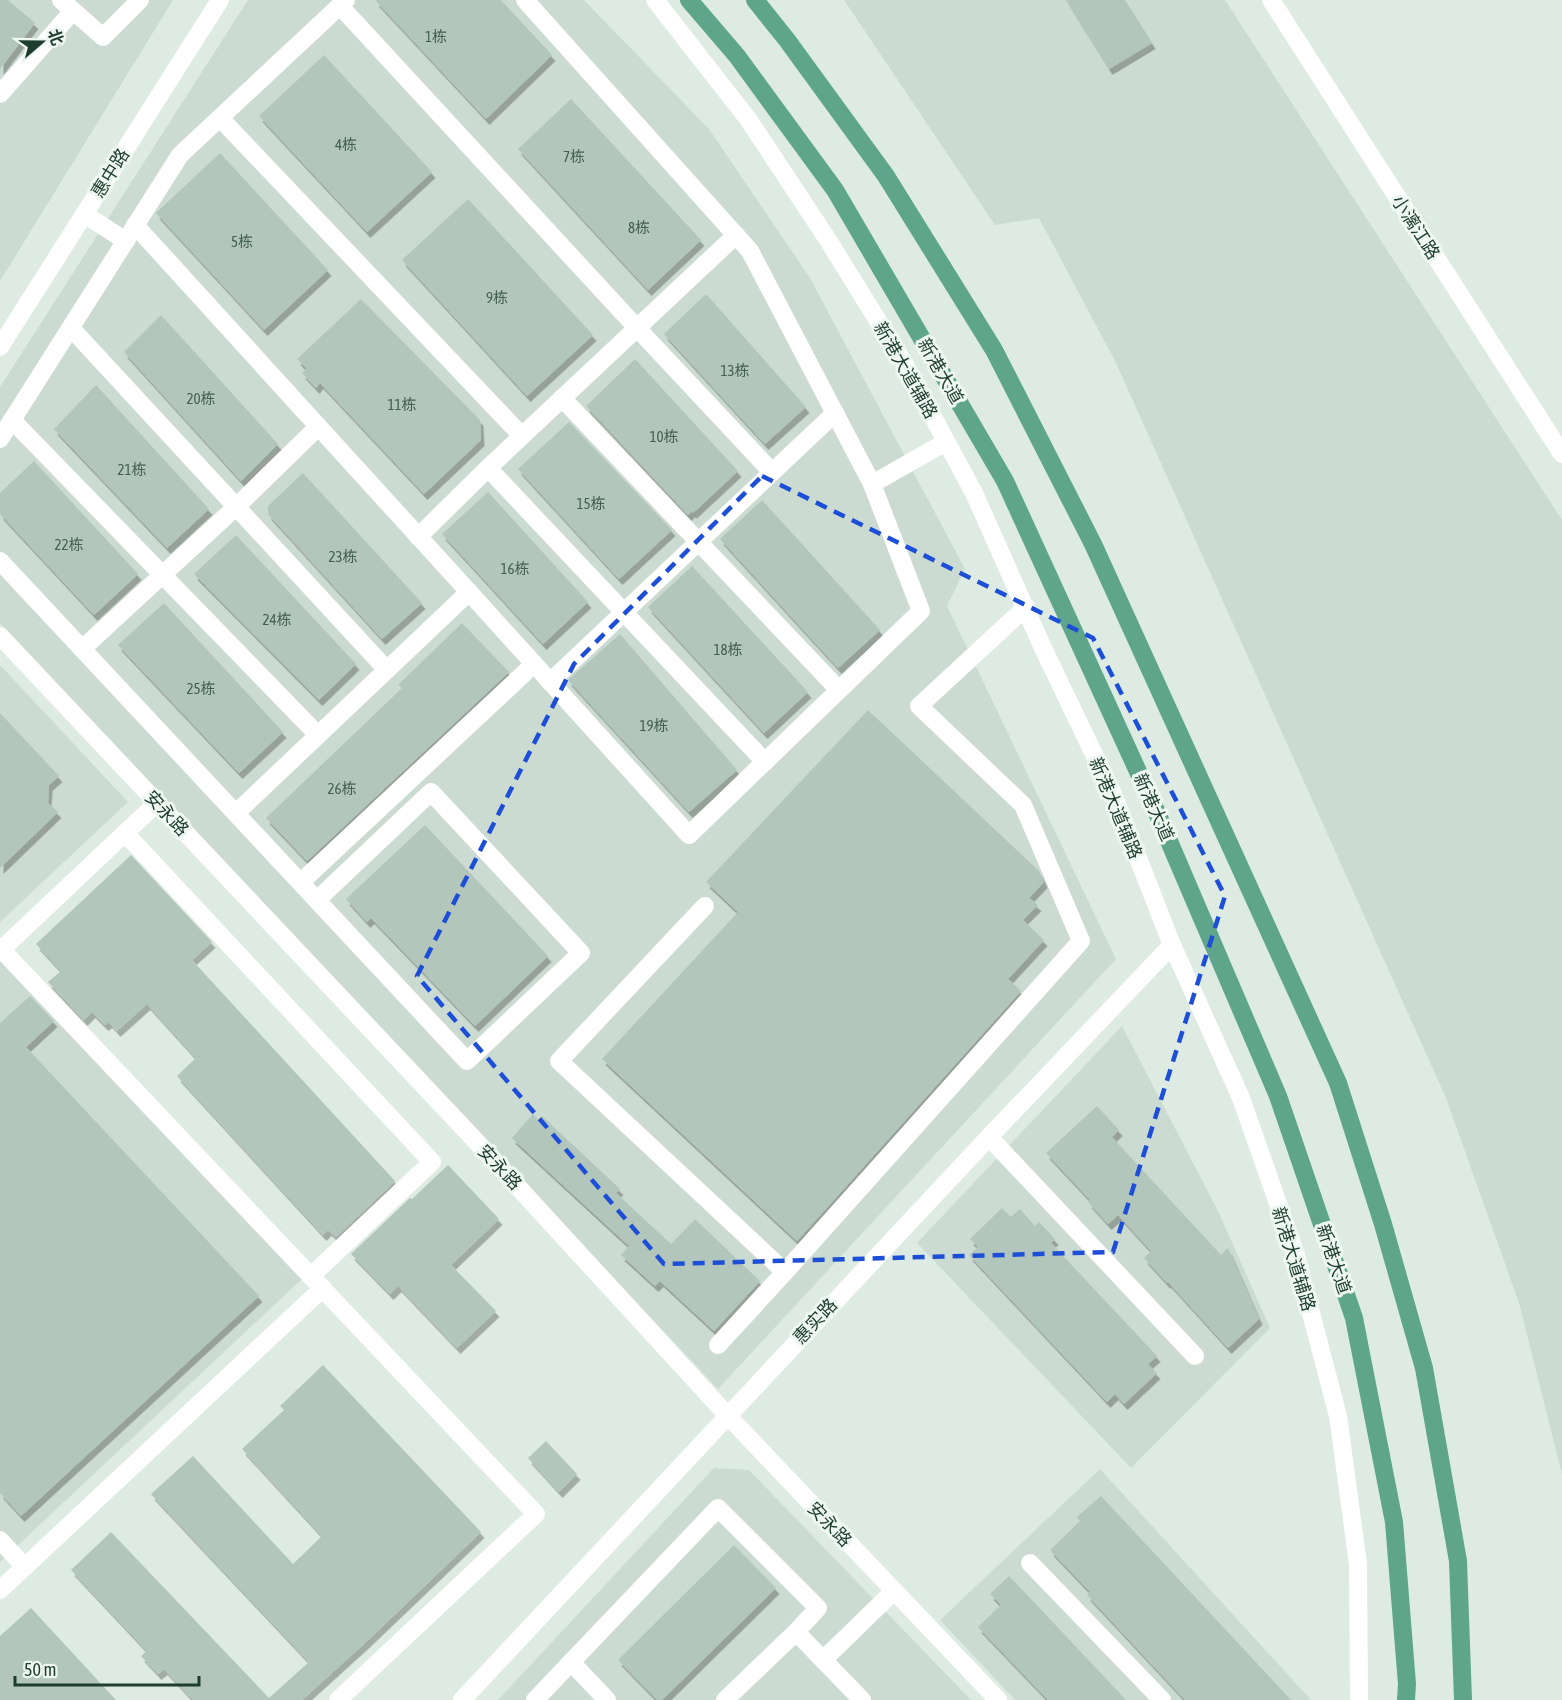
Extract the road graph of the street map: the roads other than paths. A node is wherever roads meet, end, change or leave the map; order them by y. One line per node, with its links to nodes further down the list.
1 (140, 0): 9 (street)
2 (220, 0): 12 (street, 惠中路)
3 (525, 0): 14 (street)
4 (655, 0): 25 (street, 新港大道辅路)
5 (689, 0): 77 (main road, 新港大道)
6 (755, 0): 78 (main road)
7 (1271, 0): 26 (street, 小漓江路)
8 (343, 3): 11 (street); 17 (street)
9 (67, 5): 10 (street)
10 (0, 94)
11 (220, 118): 13 (street); 23 (street)
12 (84, 214): 15 (street); 18 (street, 惠中路)
13 (135, 225): 15 (street); 22 (street)
14 (736, 235): 17 (street); 20 (street)
15 (126, 241): 16 (street)
16 (71, 328): 21 (street); 30 (street)
17 (637, 328): 19 (street); 28 (street)
18 (0, 347)
19 (562, 398): 23 (street); 32 (street)
20 (835, 413): 28 (street); 29 (street)
21 (12, 420): 24 (street); 34 (street)
22 (318, 427): 30 (street); 31 (street)
23 (522, 436): 27 (street)
24 (0, 439)
25 (946, 442): 29 (street); 36 (street, 新港大道辅路)
26 (1562, 454)
27 (488, 468): 31 (street); 37 (street)
28 (772, 472): 32 (street)
29 (872, 484): 43 (street)
30 (236, 507): 34 (street); 41 (street)
31 (418, 537): 35 (street)
32 (698, 542): 37 (street); 43 (street)
33 (0, 561): 39 (street)
34 (163, 575): 39 (street); 44 (street)
35 (469, 592): 40 (street); 41 (street)
36 (1026, 607): 52 (street, 新港大道辅路); 55 (street)
37 (624, 612): 42 (street); 45 (street)
38 (0, 636): 46 (street, 安永路)
39 (82, 649): 47 (street)
40 (534, 664): 42 (street); 49 (street)
41 (387, 670): 44 (street)
42 (550, 682): 45 (street)
43 (839, 690): 45 (street)
44 (318, 735): 47 (street)
45 (765, 762)
46 (157, 803): 48 (street); 59 (street, 安永路)
47 (236, 813): 49 (street)
48 (125, 833): 53 (street); 56 (street)
49 (301, 882): 50 (street)
50 (317, 900): 50 (street)
51 (705, 906): 55 (street)
52 (1172, 945): 54 (street, 惠实路); 76 (street, 新港大道辅路)
53 (1, 949): 56 (street)
54 (989, 1137): 58 (street); 59 (street, 惠实路)
55 (785, 1272): 57 (street)
56 (317, 1282): 62 (street); 68 (street)
57 (718, 1345)
58 (1195, 1356)
59 (727, 1415): 64 (street, 安永路); 69 (street, 惠实路)
60 (0, 1540): 62 (street)
61 (1030, 1563): 75 (street)
62 (25, 1567): 63 (street)
63 (0, 1590)
64 (894, 1590): 66 (street); 74 (street, 安永路)
65 (796, 1632): 66 (street); 67 (street); 72 (street)
66 (823, 1660): 73 (street)
67 (571, 1662): 70 (street); 71 (street)
68 (338, 1700)
69 (462, 1700)
70 (535, 1700)
71 (607, 1700)
72 (725, 1700)
73 (862, 1700)
74 (998, 1700)
75 (1162, 1700)
76 (1359, 1700)
77 (1406, 1700)
78 (1463, 1700)

